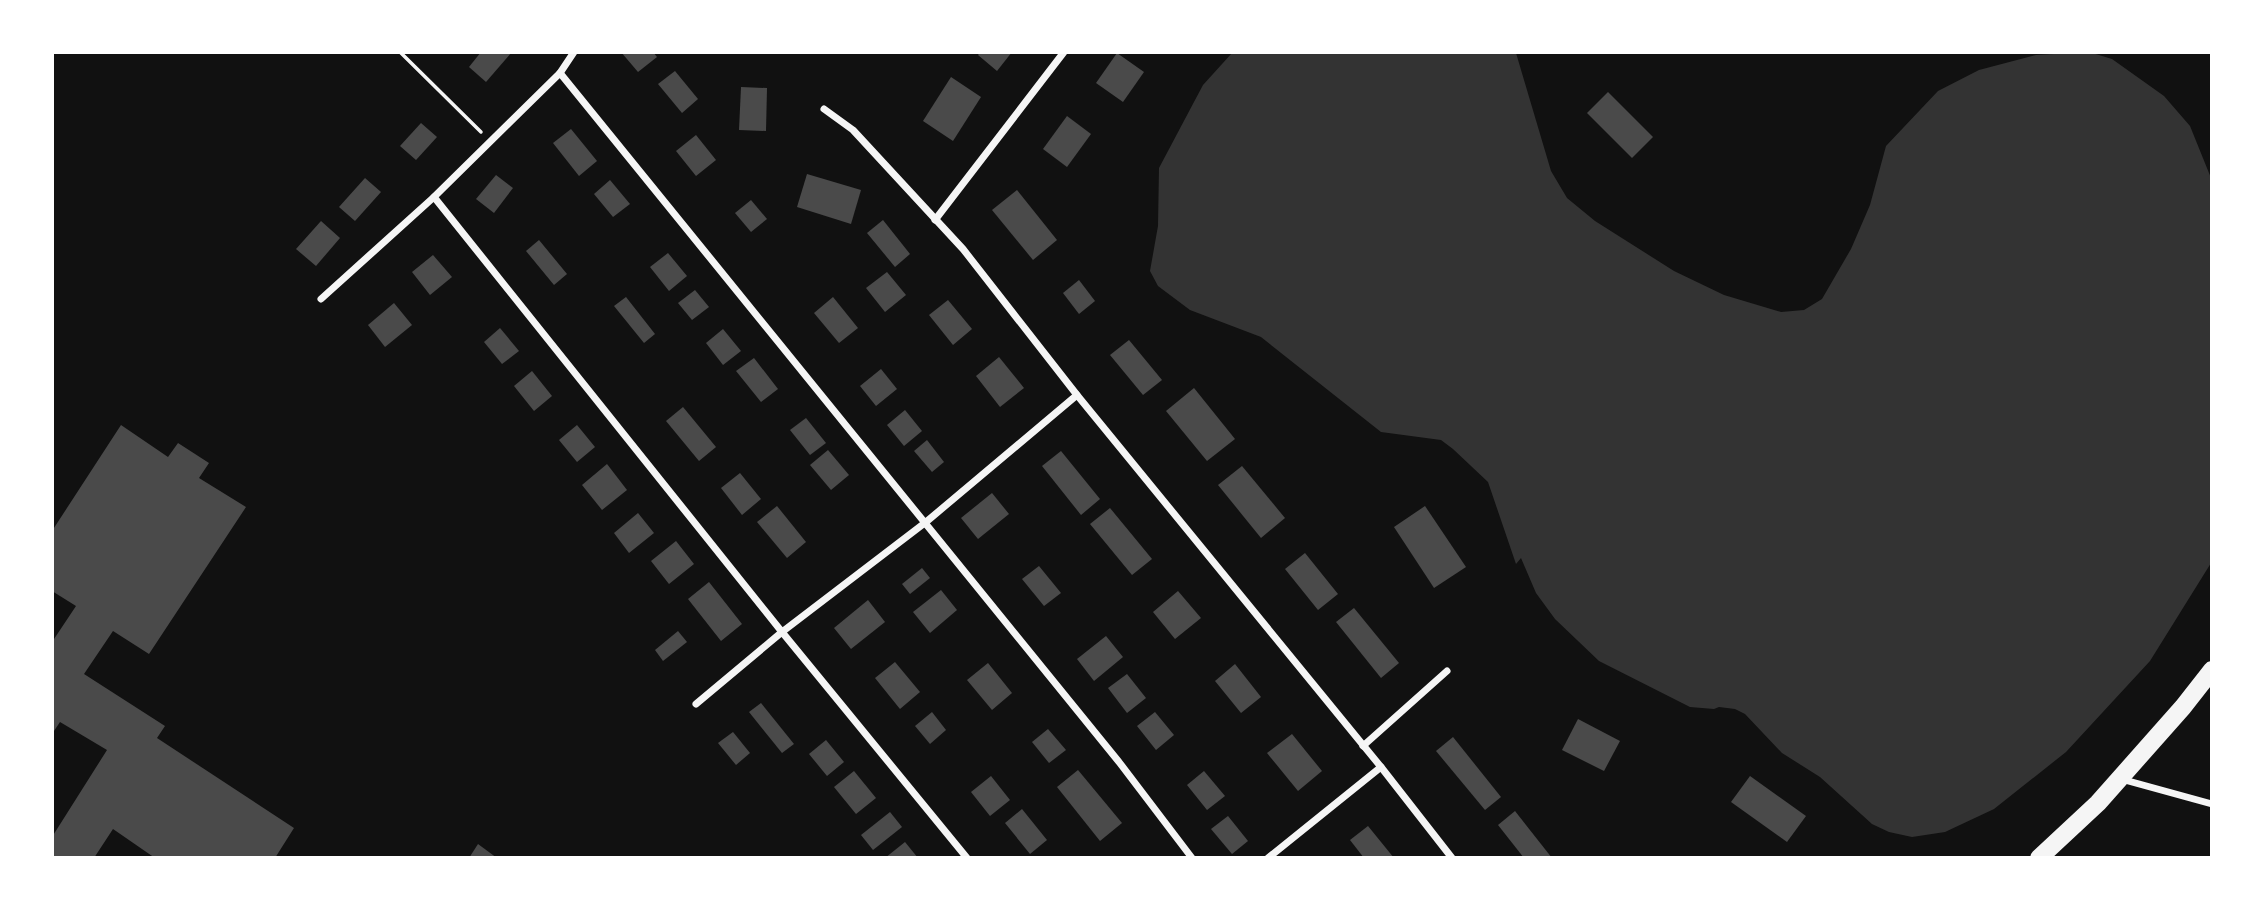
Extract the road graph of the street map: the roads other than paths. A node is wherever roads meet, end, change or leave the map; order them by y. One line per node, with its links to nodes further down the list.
1 (574, 52): 3 (street)
2 (1064, 52): 6 (street)
3 (560, 73): 5 (street); 9 (street)
4 (824, 109): 6 (street)
5 (434, 197): 7 (street); 10 (street)
6 (935, 220): 8 (street)
7 (321, 299)
8 (1077, 395): 9 (street); 14 (street)
9 (926, 523): 10 (street); 19 (street)
10 (782, 632): 13 (street); 18 (street)
11 (2211, 670): 16 (main road)
12 (1447, 671): 14 (street)
13 (696, 704)
14 (1363, 746): 15 (street)
15 (1381, 767): 20 (street); 21 (street)
16 (2121, 778): 17 (street); 22 (main road)
17 (2211, 804)
18 (967, 858)
19 (1192, 858)
20 (1268, 858)
21 (1452, 858)
22 (2039, 858)

